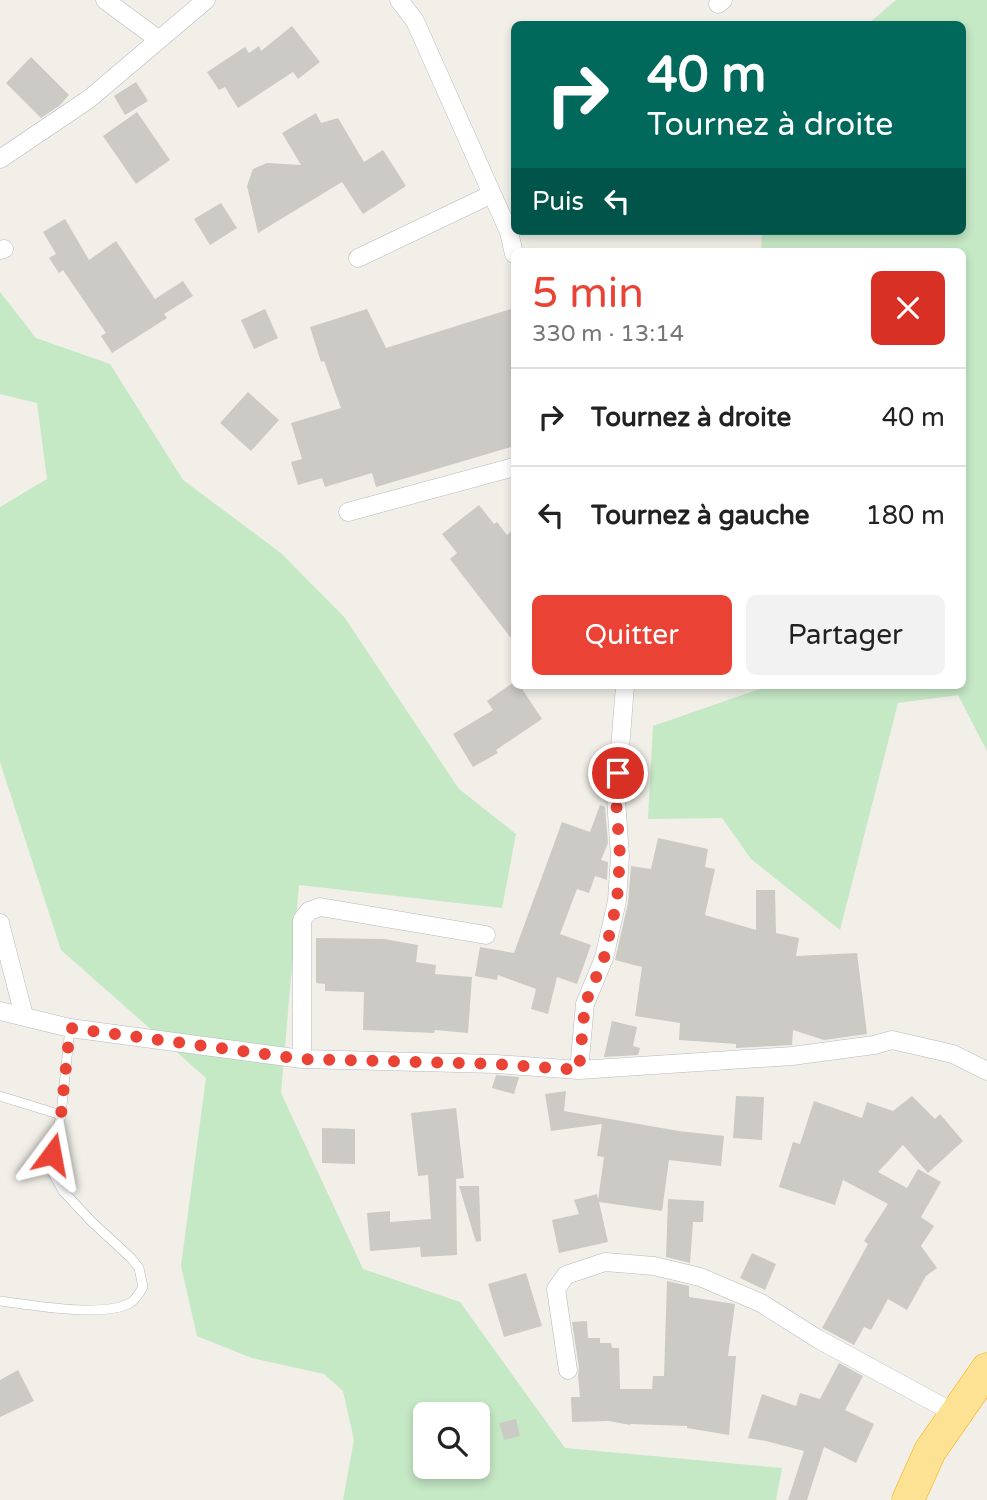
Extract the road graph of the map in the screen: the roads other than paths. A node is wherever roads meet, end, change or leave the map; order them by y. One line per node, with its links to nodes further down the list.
1 (105, 0): 4 (street)
2 (206, 0): 4 (street)
3 (399, 0): 6 (street)
4 (159, 40): 5 (street)
5 (0, 159)
6 (492, 194): 7 (street); 8 (street)
7 (513, 248)
8 (358, 258)
9 (511, 468): 10 (street)
10 (348, 512)
11 (625, 689): 18 (street)
12 (0, 923): 15 (street)
13 (486, 935): 17 (street)
14 (0, 1011): 15 (street)
15 (24, 1016): 16 (street)
16 (70, 1028): 17 (street); 21 (lane)
17 (302, 1059): 18 (street)
18 (579, 1070): 19 (street)
19 (987, 1071)
20 (0, 1096): 21 (lane)
21 (61, 1115): 22 (lane)
22 (0, 1301)
23 (987, 1369): 25 (highway)
24 (568, 1370): 25 (street)
25 (956, 1414): 26 (highway)
26 (908, 1500)

